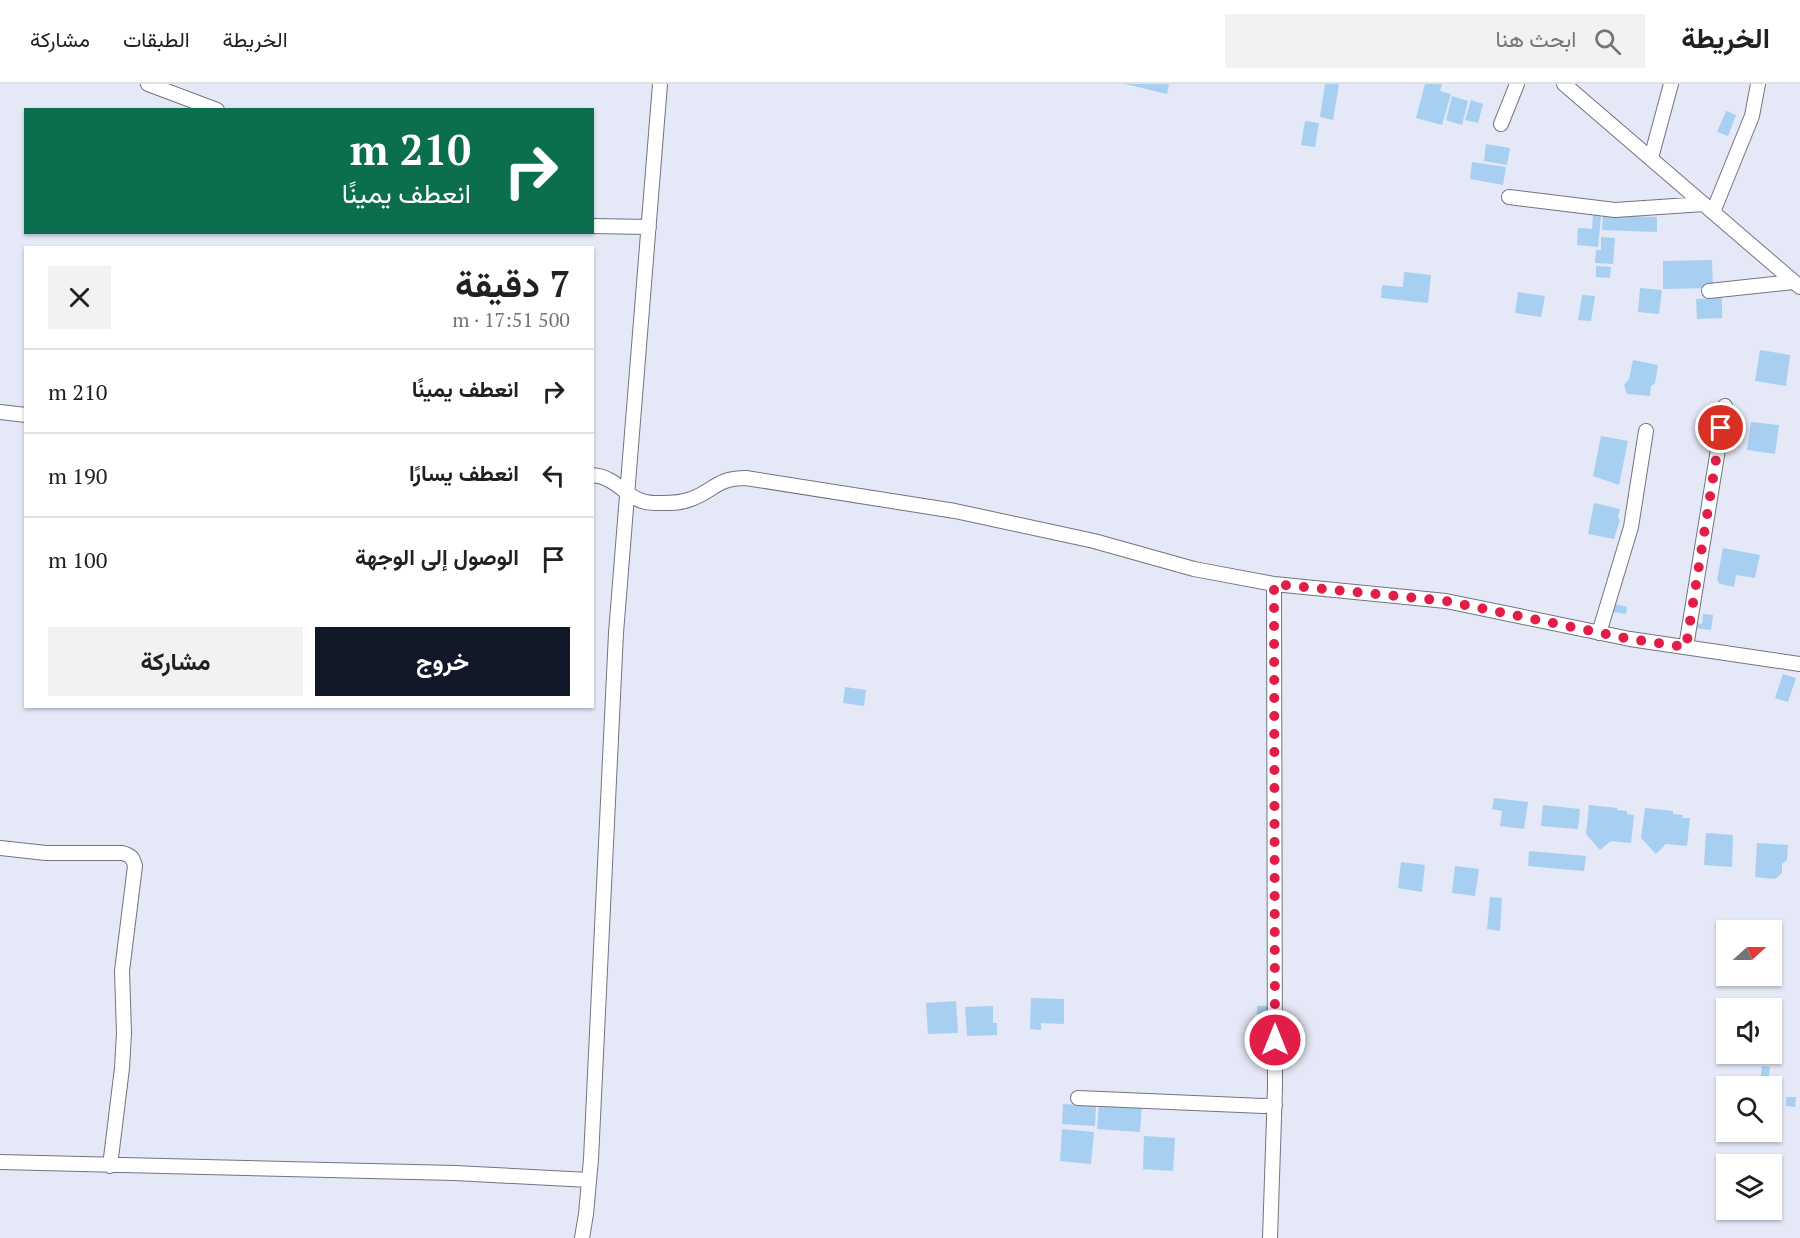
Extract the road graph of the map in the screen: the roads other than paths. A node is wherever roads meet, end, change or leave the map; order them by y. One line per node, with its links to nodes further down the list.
1 (148, 84): 7 (street)
2 (660, 84): 13 (street)
3 (1517, 84): 8 (street)
4 (1564, 84): 9 (street)
5 (1671, 84): 9 (street)
6 (1758, 84): 11 (street)
7 (212, 108)
8 (1501, 124)
9 (1651, 158): 11 (street)
10 (1509, 197): 11 (street)
11 (1708, 208): 14 (street)
12 (594, 226): 13 (street)
13 (649, 227): 21 (street)
14 (1797, 285): 15 (street)
15 (1709, 291)
16 (1725, 406): 24 (street)
17 (0, 412): 18 (street)
18 (24, 415)
19 (1646, 431): 23 (street)
20 (594, 475): 21 (street)
21 (626, 491): 22 (street); 31 (street)
22 (1274, 584): 23 (street); 28 (street)
23 (1599, 633): 24 (street)
24 (1686, 647): 25 (street)
25 (1800, 664)
26 (0, 848): 30 (street)
27 (1078, 1098): 28 (street)
28 (1275, 1105): 33 (street)
29 (0, 1162): 30 (street)
30 (110, 1166): 31 (street)
31 (589, 1180): 32 (street)
32 (582, 1238)
33 (1270, 1238)

